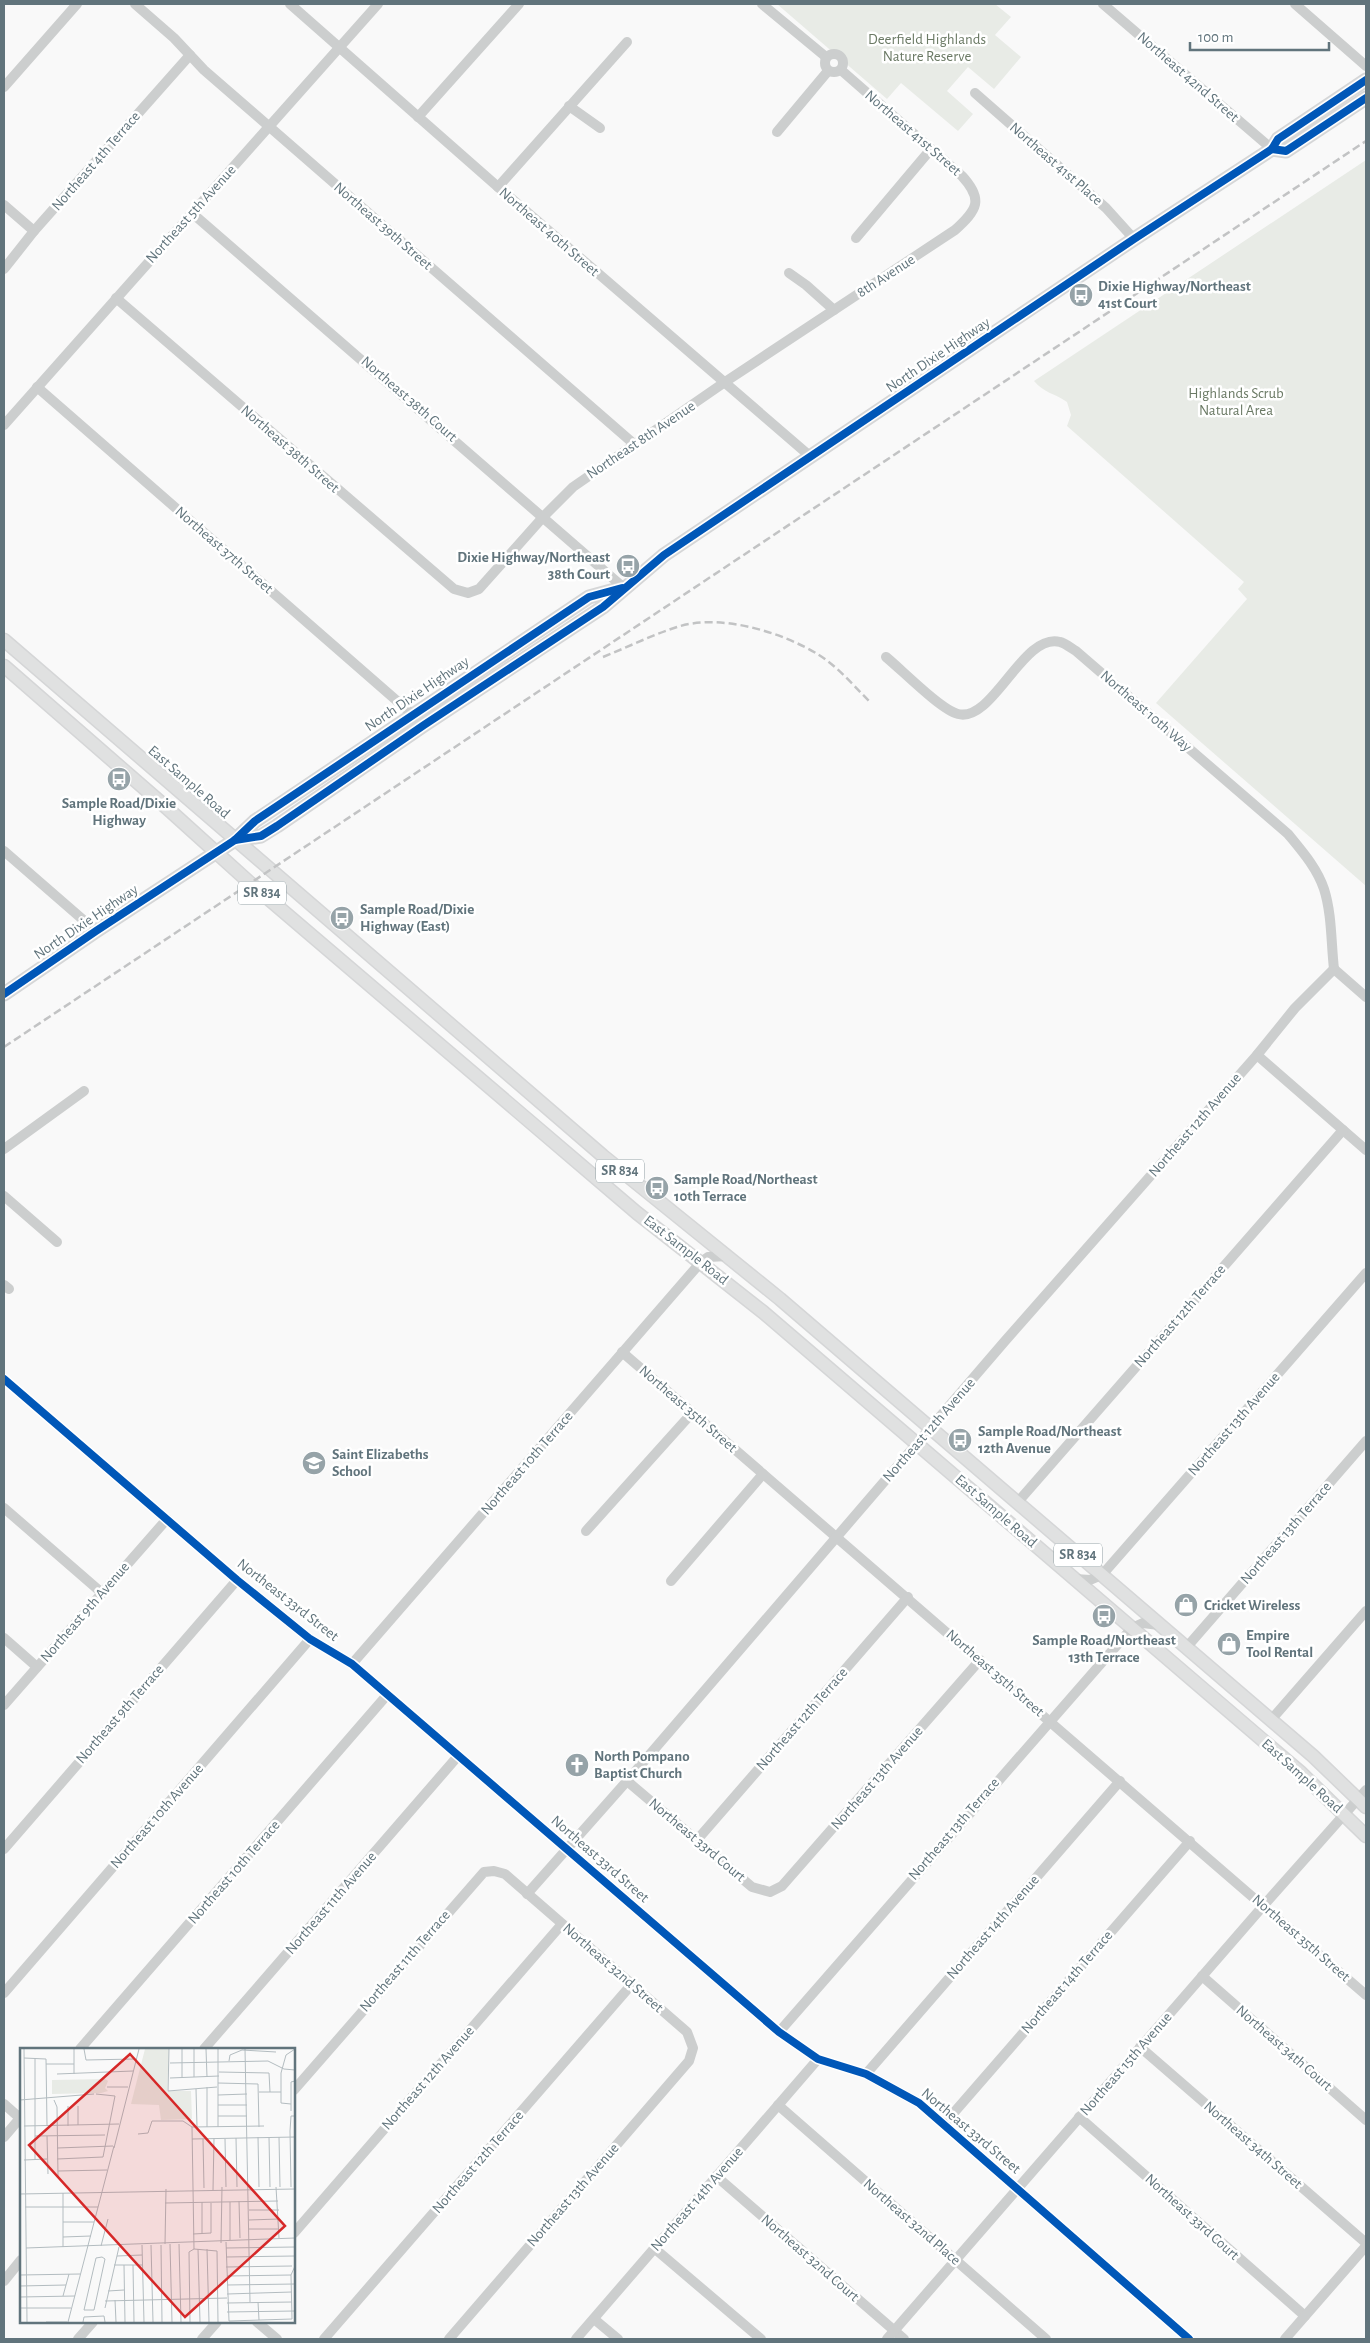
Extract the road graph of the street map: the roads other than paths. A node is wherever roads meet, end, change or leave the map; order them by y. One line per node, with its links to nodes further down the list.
1 (77, 4): 17 (street)
2 (136, 4): 11 (street, Northeast 39th Street)
3 (290, 4): 10 (street, Northeast 40th Street)
4 (378, 4): 10 (street, Northeast 5th Avenue)
5 (519, 4): 21 (street)
6 (762, 4): 12 (street)
7 (1103, 4): 26 (street, Northeast 42nd Street)
8 (1295, 4): 13 (street)
9 (627, 42): 20 (street)
10 (339, 48): 21 (street, Northeast 40th Street); 22 (street, Northeast 5th Avenue)
11 (190, 55): 22 (street, Northeast 39th Street); 31 (street, Northeast 4th Terrace)
12 (826, 57): 14 (street); 15 (street)
13 (1366, 66)
14 (841, 70): 15 (street); 25 (street, Northeast 41st Street)
15 (828, 71): 24 (street)
16 (1366, 80): 26 (main road, North Dixie Highway)
17 (4, 87)
18 (975, 93): 33 (street, Northeast 41st Place)
19 (1366, 98): 26 (main road, North Dixie Highway)
20 (569, 106): 23 (street); 27 (street)
21 (418, 117): 27 (street, Northeast 40th Street)
22 (269, 126): 30 (street, Northeast 5th Avenue); 41 (street, Northeast 39th Street)
23 (600, 128)
24 (777, 132)
25 (931, 149): 28 (street, Northeast 41st Street); 32 (street)
26 (1272, 149): 33 (main road, North Dixie Highway)
27 (498, 188): 38 (street, Northeast 40th Street)
28 (977, 201): 37 (street, 8th Avenue)
29 (4, 205): 31 (street)
30 (192, 213): 36 (street, Northeast 5th Avenue); 43 (street, Northeast 38th Court)
31 (34, 231): 34 (street, Northeast 4th Terrace)
32 (856, 238)
33 (1134, 239): 42 (main road, North Dixie Highway)
34 (4, 270)
35 (789, 273): 37 (street)
36 (116, 298): 39 (street, Northeast 5th Avenue); 45 (street, Northeast 38th Street)
37 (834, 310): 38 (street, Northeast 8th Avenue)
38 (725, 382): 41 (street, Northeast 8th Avenue); 42 (street, Northeast 40th Street)
39 (37, 387): 40 (street, Northeast 5th Avenue); 49 (street, Northeast 37th Street)
40 (4, 425)
41 (634, 444): 43 (street, Northeast 8th Avenue)
42 (811, 457): 44 (main road, North Dixie Highway)
43 (544, 516): 44 (street, Northeast 38th Court); 45 (street, Northeast 8th Avenue)
44 (624, 588): 49 (main road, North Dixie Highway); 50 (main road, North Dixie Highway)
45 (468, 593)
46 (4, 640): 50 (main road, East Sample Road / SR 834)
47 (886, 657): 54 (street, Northeast 10th Way)
48 (4, 666): 52 (main road, East Sample Road / SR 834)
49 (412, 714): 50 (main road, North Dixie Highway)
50 (235, 840): 52 (main road, North Dixie Highway); 58 (main road, East Sample Road / SR 834)
51 (4, 851): 53 (street)
52 (215, 852): 53 (main road, North Dixie Highway); 57 (main road, East Sample Road / SR 834)
53 (96, 931): 55 (main road, North Dixie Highway)
54 (1334, 969): 56 (street); 59 (street, Northeast 12th Avenue)
55 (4, 994)
56 (1366, 997)
57 (432, 1037): 58 (main road); 67 (main road, East Sample Road / SR 834)
58 (466, 1038): 65 (main road, East Sample Road / SR 834)
59 (1257, 1056): 61 (street); 74 (street, Northeast 12th Avenue)
60 (84, 1090): 62 (street)
61 (1343, 1130): 63 (street); 78 (street, Northeast 12th Terrace)
62 (4, 1149)
63 (1366, 1150)
64 (4, 1196): 66 (street)
65 (706, 1239): 67 (main road); 68 (main road, East Sample Road / SR 834)
66 (57, 1242)
67 (678, 1244): 69 (main road, East Sample Road / SR 834)
68 (728, 1256): 69 (street); 74 (main road, East Sample Road / SR 834)
69 (701, 1262): 71 (street, Northeast 10th Terrace); 76 (main road, East Sample Road / SR 834)
70 (1366, 1273): 83 (street, Northeast 13th Avenue)
71 (622, 1352): 73 (street, Northeast 35th Street); 96 (street, Northeast 10th Terrace)
72 (4, 1379): 80 (street, Northeast 33rd Street)
73 (692, 1413): 77 (street, Northeast 35th Street); 81 (street)
74 (930, 1428): 76 (street, Northeast 12th Avenue); 78 (main road, East Sample Road / SR 834)
75 (1366, 1441): 94 (street, Northeast 13th Terrace)
76 (917, 1444): 82 (street, Northeast 12th Avenue); 84 (main road, East Sample Road / SR 834)
77 (763, 1474): 82 (street, Northeast 35th Street); 86 (street)
78 (1017, 1502): 83 (main road, East Sample Road / SR 834)
79 (4, 1508): 87 (street)
80 (167, 1519): 85 (street, Northeast 33rd Street); 87 (street, Northeast 9th Avenue)
81 (586, 1531)
82 (836, 1537): 88 (street, Northeast 35th Street); 103 (street, Northeast 12th Avenue)
83 (1102, 1575): 84 (street); 90 (main road, East Sample Road / SR 834)
84 (1075, 1579): 91 (main road, East Sample Road / SR 834)
85 (237, 1580): 93 (street, Northeast 33rd Street); 111 (street, Northeast 9th Terrace)
86 (671, 1581)
87 (102, 1593): 97 (street, Northeast 9th Avenue)
88 (908, 1597): 95 (street, Northeast 35th Street); 108 (street, Northeast 12th Terrace)
89 (1366, 1611): 101 (street)
90 (1159, 1625): 91 (street); 94 (main road, East Sample Road / SR 834)
91 (1132, 1628): 100 (street, Northeast 13th Terrace); 106 (main road, East Sample Road / SR 834)
92 (4, 1638): 97 (street)
93 (310, 1639): 96 (street, Northeast 33rd Street); 118 (street, Northeast 10th Avenue)
94 (1186, 1648): 101 (main road, East Sample Road / SR 834)
95 (980, 1660): 100 (street, Northeast 35th Street); 112 (street, Northeast 13th Avenue)
96 (352, 1664): 98 (street, Northeast 33rd Street)
97 (37, 1667): 99 (street, Northeast 9th Avenue)
98 (387, 1695): 102 (street, Northeast 33rd Street); 122 (street, Northeast 10th Terrace)
99 (4, 1706)
100 (1050, 1720): 104 (street, Northeast 35th Street); 120 (street, Northeast 13th Terrace)
101 (1271, 1720): 105 (main road, East Sample Road / SR 834)
102 (458, 1756): 110 (street, Northeast 33rd Street); 123 (street, Northeast 11th Avenue)
103 (628, 1781): 108 (street, Northeast 33rd Court); 110 (street, Northeast 12th Avenue)
104 (1120, 1781): 109 (street, Northeast 35th Street); 126 (street, Northeast 14th Avenue)
105 (1364, 1799): 106 (street, Northeast 15th Avenue)
106 (1345, 1814): 107 (main road, East Sample Road / SR 834); 114 (street, Northeast 15th Avenue)
107 (1366, 1836)
108 (696, 1840): 112 (street, Northeast 33rd Court)
109 (1190, 1841): 114 (street, Northeast 35th Street); 134 (street, Northeast 14th Terrace)
110 (566, 1848): 113 (street, Northeast 12th Avenue); 120 (street, Northeast 33rd Street)
111 (4, 1849)
112 (770, 1892)
113 (527, 1894): 115 (street, Northeast 32nd Street); 127 (street, Northeast 11th Terrace)
114 (1264, 1905): 116 (street, Northeast 15th Avenue); 119 (street, Northeast 35th Street)
115 (562, 1924): 117 (street, Northeast 32nd Street); 138 (street, Northeast 12th Avenue)
116 (1202, 1976): 121 (street, Northeast 15th Avenue); 133 (street, Northeast 34th Court)
117 (632, 1984): 124 (street, Northeast 32nd Street); 153 (street, Northeast 12th Terrace)
118 (4, 1993)
119 (1366, 1995)
120 (779, 2032): 125 (street, Northeast 33rd Street)
121 (1140, 2047): 131 (street, Northeast 15th Avenue); 139 (street, Northeast 34th Street)
122 (81, 2048)
123 (205, 2048)
124 (693, 2048): 154 (street, Northeast 13th Avenue)
125 (818, 2059): 126 (street, Northeast 33rd Street); 129 (street, Northeast 14th Avenue)
126 (866, 2074): 134 (street, Northeast 33rd Street)
127 (295, 2089)
128 (4, 2104): 130 (street)
129 (778, 2105): 136 (street, Northeast 14th Avenue); 141 (street, Northeast 32nd Place)
130 (20, 2117)
131 (1079, 2117): 137 (street, Northeast 15th Avenue); 144 (street, Northeast 33rd Court)
132 (20, 2119): 135 (street)
133 (1366, 2120)
134 (944, 2124): 137 (street, Northeast 33rd Street)
135 (4, 2137)
136 (716, 2176): 140 (street, Northeast 14th Avenue); 149 (street, Northeast 32nd Court)
137 (1018, 2188): 141 (street, Northeast 15th Avenue); 161 (street, Northeast 33rd Street)
138 (295, 2232)
139 (1366, 2245): 144 (street)
140 (654, 2248): 145 (street, Northeast 14th Avenue); 157 (street)
141 (955, 2259): 149 (street, Northeast 15th Avenue); 160 (street, Northeast 32nd Place)
142 (20, 2261): 143 (street)
143 (4, 2281)
144 (1305, 2316): 162 (street)
145 (594, 2318): 155 (street, Northeast 14th Avenue); 156 (street)
146 (92, 2323): 150 (street)
147 (216, 2323): 151 (street)
148 (258, 2323): 152 (street)
149 (894, 2331): 158 (street, Northeast 15th Avenue); 159 (street, Northeast 32nd Court)
150 (78, 2339)
151 (202, 2339)
152 (277, 2339)
153 (324, 2339)
154 (449, 2339)
155 (576, 2339)
156 (618, 2339)
157 (761, 2339)
158 (887, 2339)
159 (904, 2339)
160 (1046, 2339)
161 (1189, 2339)
162 (1285, 2339)

